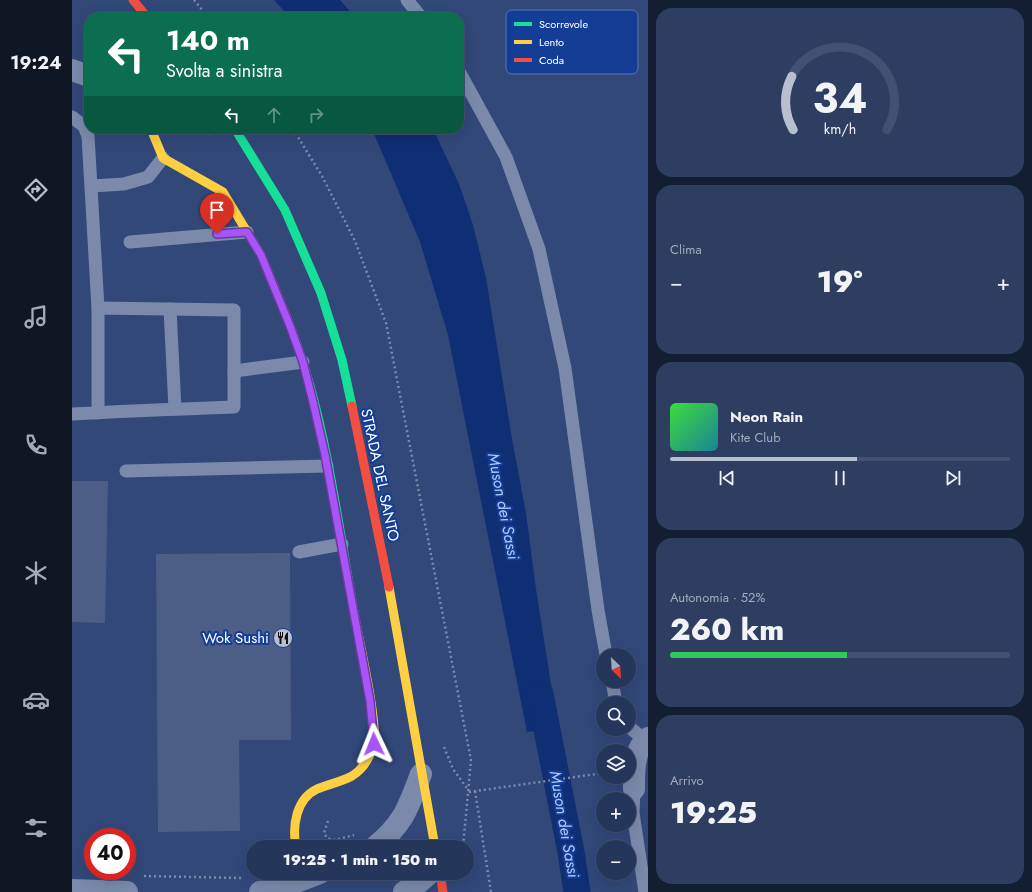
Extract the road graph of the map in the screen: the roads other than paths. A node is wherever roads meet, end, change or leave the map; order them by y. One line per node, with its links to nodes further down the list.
1 (133, 0): 3 (street)
2 (407, 0): 4 (lane)
3 (143, 12)
4 (417, 12)
5 (72, 70): 6 (street)
6 (84, 74)
7 (464, 80): 28 (lane)
8 (72, 117): 9 (lane)
9 (84, 126)
10 (87, 134): 14 (lane)
11 (153, 134): 13 (street)
12 (238, 134): 30 (street, STRADA DEL SANTO)
13 (163, 158): 14 (lane); 15 (street)
14 (92, 186): 17 (lane)
15 (247, 232): 16 (lane); 19 (street)
16 (130, 242)
17 (98, 308): 18 (lane); 22 (lane)
18 (170, 309): 20 (lane); 21 (lane)
19 (303, 362): 20 (lane); 24 (street)
20 (234, 371): 21 (lane)
21 (176, 409): 22 (lane)
22 (98, 413): 23 (lane)
23 (72, 414)
24 (327, 466): 25 (lane); 26 (street)
25 (126, 471)
26 (342, 544): 27 (lane); 32 (street)
27 (298, 552)
28 (605, 648)
29 (641, 735): 31 (street)
30 (422, 774): 33 (street); 34 (street, STRADA DEL SANTO)
31 (634, 789): 43 (lane)
32 (294, 840)
33 (384, 840)
34 (434, 840)
35 (299, 880): 39 (street)
36 (422, 880): 41 (street)
37 (441, 880): 42 (street)
38 (132, 884): 40 (street)
39 (254, 885)
40 (72, 890)
41 (404, 892)
42 (443, 892)
43 (645, 892)

